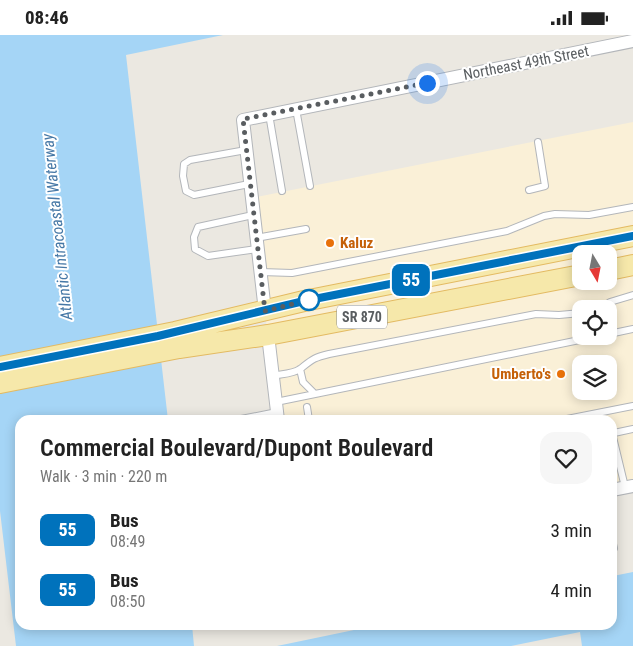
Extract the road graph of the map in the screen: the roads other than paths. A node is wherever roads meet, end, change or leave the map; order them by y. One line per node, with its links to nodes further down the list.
1 (633, 41): 2 (street, Northeast 49th Street)
2 (296, 109): 3 (street, Northeast 49th Street); 7 (lane)
3 (269, 114): 5 (street, Northeast 49th Street); 9 (lane)
4 (538, 142): 8 (lane)
5 (246, 150): 6 (street); 6 (lane)
6 (250, 184): 11 (street)
7 (310, 186)
8 (529, 190)
9 (282, 191)
10 (633, 207): 20 (lane)
11 (253, 215): 14 (street); 14 (lane)
12 (306, 229): 14 (lane)
13 (633, 236): 15 (main road, SR 870)
14 (256, 243): 20 (street)
15 (602, 245)
16 (572, 253): 25 (main road, SR 870)
17 (572, 256): 22 (main road)
18 (633, 265): 19 (main road)
19 (618, 268)
20 (261, 272): 26 (street)
21 (572, 278): 22 (main road, SR 870)
22 (542, 283): 30 (main road, SR 870)
23 (633, 295): 24 (lane)
24 (617, 300)
25 (304, 301): 26 (main road, SR 870); 30 (main road)
26 (265, 311): 31 (main road, SR 870)
27 (572, 314): 34 (lane)
28 (633, 329): 29 (lane)
29 (617, 332)
30 (268, 335): 31 (main road, SR 870); 35 (street)
31 (177, 340): 33 (main road, SR 870); 36 (main road, SR 870)
32 (572, 342): 37 (lane)
33 (0, 367)
34 (300, 369): 35 (lane); 37 (lane)
35 (272, 376): 40 (street)
36 (0, 383)
37 (315, 394): 40 (lane)
38 (633, 405): 43 (lane)
39 (307, 407): 42 (lane)
40 (277, 411): 41 (lane)
41 (259, 415)
42 (308, 415)
43 (586, 415)
44 (633, 429): 45 (lane)
45 (617, 432)
46 (617, 453): 47 (lane)
47 (624, 488)

